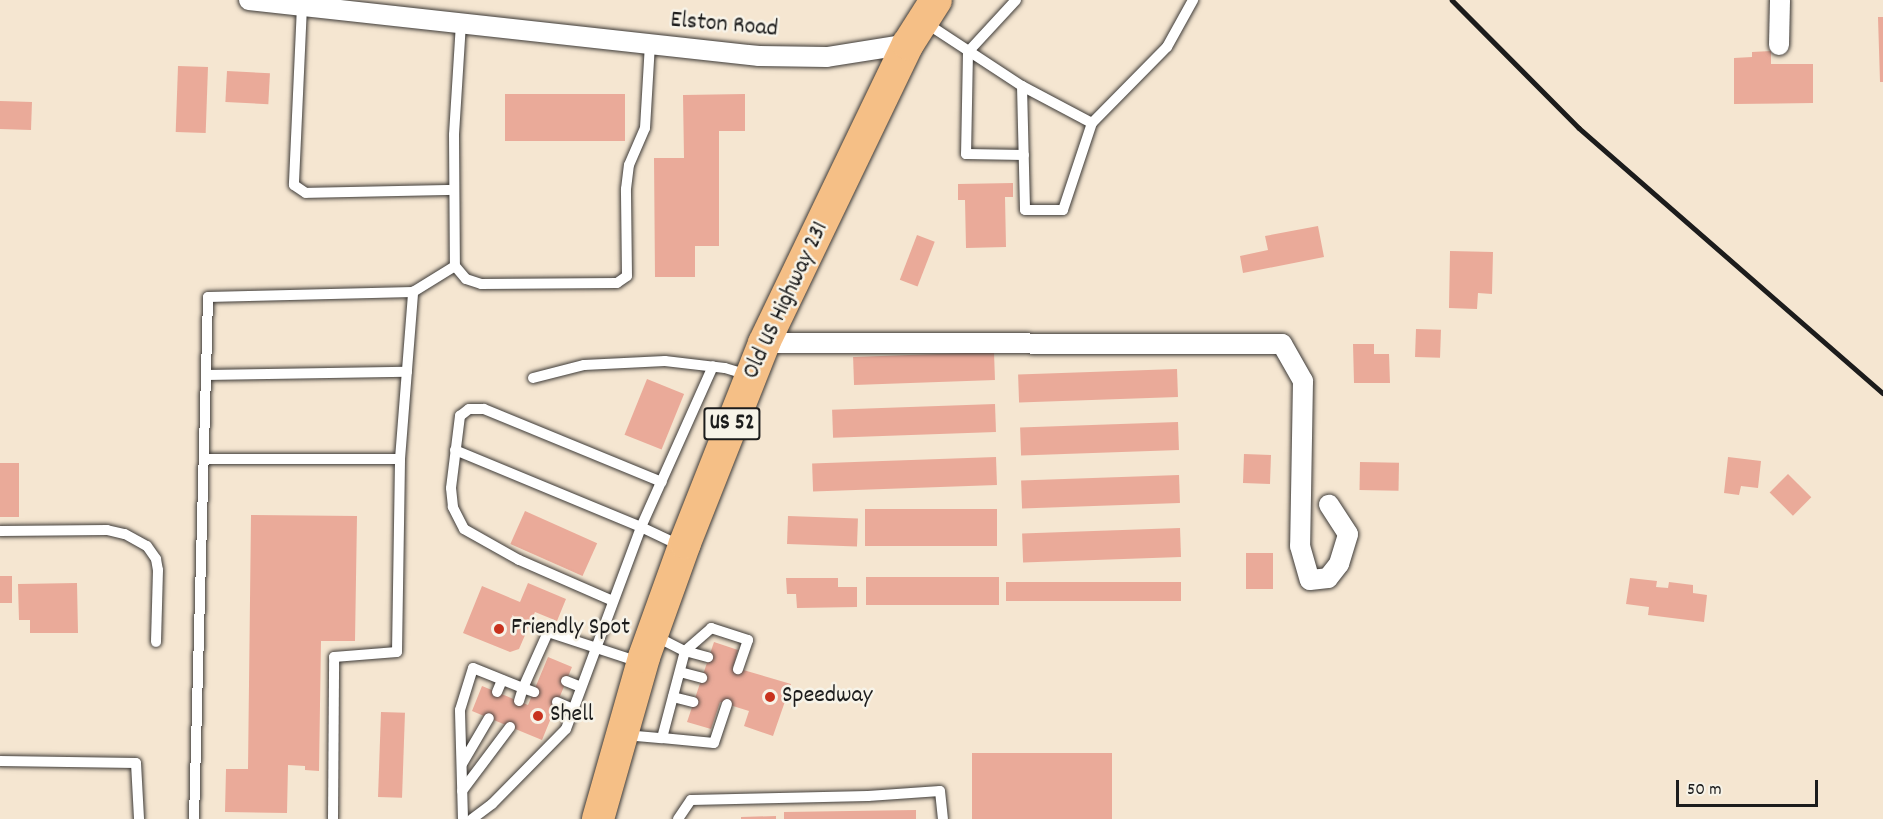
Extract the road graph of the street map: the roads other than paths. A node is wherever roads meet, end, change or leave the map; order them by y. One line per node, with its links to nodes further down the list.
1 (249, 0): 5 (street, Elston Road)
2 (1016, 0): 11 (lane)
3 (1193, 0): 13 (lane)
4 (1780, 0): 10 (street)
5 (302, 6): 6 (street, Elston Road); 15 (lane)
6 (428, 10): 8 (street, Elston Road)
7 (922, 22): 9 (street, Elston Road); 11 (lane); 18 (main road, Old US Highway 231 / US 52)
8 (461, 23): 9 (street, Elston Road); 15 (lane)
9 (650, 45): 16 (lane)
10 (1779, 45)
11 (968, 52): 12 (lane); 14 (lane)
12 (1022, 86): 13 (lane); 14 (lane)
13 (1092, 123): 14 (lane)
14 (1024, 155)
15 (454, 190): 16 (lane)
16 (455, 266): 17 (lane)
17 (413, 292): 20 (lane); 21 (lane)
18 (764, 343): 22 (main road, Old US Highway 231 / US 52); 28 (street)
19 (713, 366): 22 (lane); 23 (lane); 27 (lane)
20 (406, 372): 21 (lane); 26 (lane)
21 (207, 375): 25 (lane)
22 (751, 376): 31 (main road, Old US Highway 231 / US 52)
23 (533, 378)
24 (455, 450): 27 (lane); 29 (lane); 32 (lane)
25 (205, 459): 26 (lane); 61 (lane)
26 (400, 459): 62 (lane)
27 (662, 482): 29 (lane)
28 (1329, 505)
29 (641, 527): 31 (lane); 32 (lane)
30 (0, 531): 34 (lane)
31 (684, 547): 33 (main road, Old US Highway 231 / US 52)
32 (613, 601): 35 (lane)
33 (652, 634): 36 (lane); 38 (main road, Old US Highway 231 / US 52)
34 (156, 642)
35 (595, 647): 38 (lane); 44 (lane); 45 (lane)
36 (685, 651): 37 (lane); 39 (lane); 40 (lane)
37 (708, 657)
38 (642, 663): 55 (main road, Old US Highway 231 / US 52)
39 (737, 667)
40 (680, 672): 41 (lane); 47 (lane)
41 (702, 678)
42 (502, 680): 45 (lane); 46 (lane); 58 (lane)
43 (566, 681): 44 (lane)
44 (581, 687): 51 (lane)
45 (529, 690): 48 (lane)
46 (497, 692)
47 (673, 696): 50 (lane); 56 (lane)
48 (519, 701)
49 (557, 702): 51 (lane)
50 (693, 702)
51 (573, 709): 64 (lane)
52 (723, 709): 56 (lane)
53 (489, 718): 58 (lane)
54 (510, 727): 59 (lane)
55 (622, 735): 56 (lane); 65 (main road, Old US Highway 231 / US 52)
56 (662, 738)
57 (0, 761): 60 (lane)
58 (462, 765): 59 (lane)
59 (462, 791): 63 (lane)
60 (140, 819)
61 (194, 819)
62 (333, 819)
63 (463, 819)
64 (472, 819)
65 (598, 819)
66 (678, 819): 67 (lane)
67 (943, 819)

